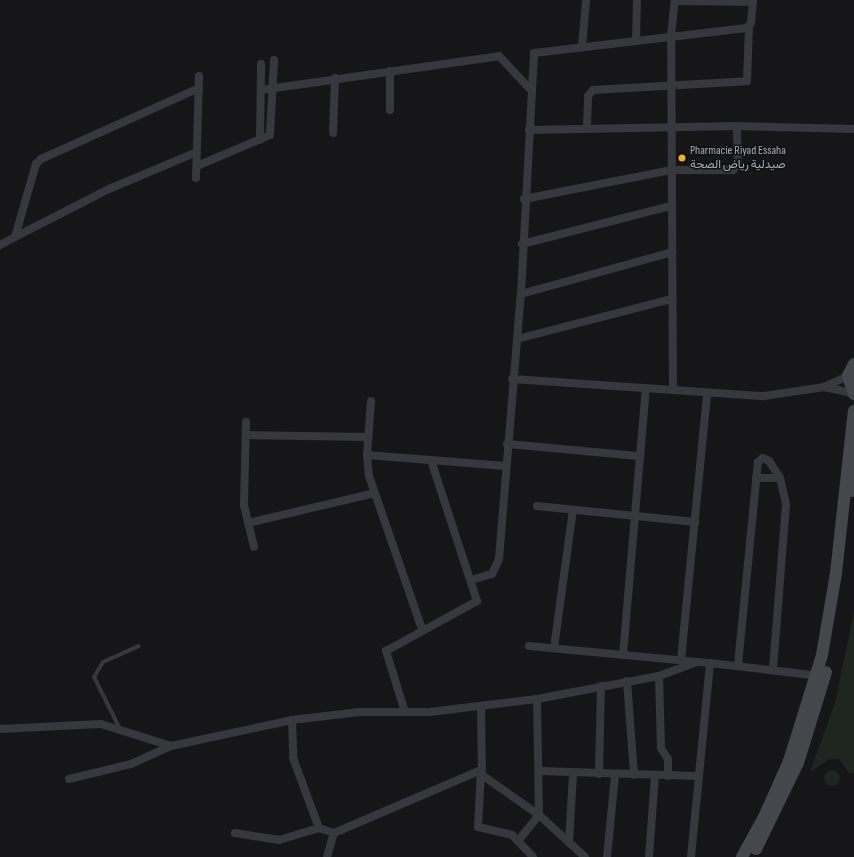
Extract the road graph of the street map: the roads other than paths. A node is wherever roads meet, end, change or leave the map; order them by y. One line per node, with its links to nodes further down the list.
1 (586, 0): 8 (street)
2 (637, 0): 7 (street)
3 (675, 0): 4 (street); 6 (street)
4 (753, 1): 5 (street)
5 (749, 27): 6 (street); 14 (street)
6 (671, 36): 7 (street); 14 (street)
7 (636, 40): 8 (street)
8 (582, 47): 18 (street)
9 (274, 60): 15 (street)
10 (260, 64): 17 (street)
11 (390, 71): 13 (street); 18 (street); 19 (street)
12 (199, 76): 16 (street)
13 (335, 78): 15 (street); 25 (street)
14 (672, 84): 21 (street); 22 (street)
15 (274, 87): 17 (street); 26 (street)
16 (199, 88): 27 (street); 33 (street)
17 (261, 90): 26 (street)
18 (531, 90): 24 (street)
19 (390, 110)
20 (737, 126): 22 (street); 23 (street); 29 (street)
21 (587, 127): 22 (street); 24 (street)
22 (673, 127): 29 (street)
23 (854, 129)
24 (529, 130): 31 (street)
25 (333, 133)
26 (260, 140): 28 (street)
27 (197, 152): 28 (street); 33 (street)
28 (197, 166): 30 (street)
29 (672, 170): 31 (street); 32 (street)
30 (196, 178)
31 (524, 199): 34 (street)
32 (671, 206): 34 (street); 36 (street)
33 (15, 237): 35 (street)
34 (522, 244): 37 (street)
35 (0, 245)
36 (672, 252): 37 (street); 38 (street)
37 (521, 294): 39 (street)
38 (672, 299): 39 (street); 45 (street)
39 (517, 339): 42 (street)
40 (854, 364): 41 (main road)
41 (848, 376): 43 (street); 47 (main road)
42 (512, 379): 44 (street); 53 (street)
43 (824, 387): 46 (street); 47 (street)
44 (646, 388): 45 (street); 55 (street)
45 (673, 390): 46 (street)
46 (707, 393): 65 (street)
47 (854, 394)
48 (371, 401): 52 (street)
49 (854, 411): 80 (main road)
50 (246, 422): 51 (street)
51 (246, 436): 52 (street); 66 (street)
52 (368, 437): 54 (street)
53 (507, 444): 55 (street); 57 (street)
54 (367, 455): 56 (street); 61 (street)
55 (640, 456): 64 (street)
56 (431, 460): 57 (street); 68 (street)
57 (506, 466): 68 (street)
58 (854, 466): 80 (main road)
59 (756, 478): 60 (street); 60 (street); 77 (street)
60 (780, 478): 78 (street)
61 (375, 493): 66 (street); 69 (street)
62 (537, 506): 63 (street)
63 (572, 510): 64 (street); 72 (street)
64 (635, 517): 65 (street); 73 (street)
65 (694, 522): 74 (street)
66 (248, 523): 67 (street)
67 (254, 546)
68 (471, 580): 69 (street)
69 (422, 629): 85 (street)
70 (138, 646): 88 (lane)
71 (530, 646): 72 (street)
72 (554, 648): 73 (street)
73 (622, 655): 74 (street)
74 (681, 660): 75 (street)
75 (696, 662): 76 (street); 79 (street)
76 (710, 663): 77 (street); 98 (street)
77 (738, 665): 78 (street)
78 (773, 669): 80 (street)
79 (659, 676): 81 (street); 97 (street)
80 (820, 676): 112 (main road); 113 (main road)
81 (627, 681): 82 (street); 95 (street)
82 (601, 686): 83 (street); 93 (street)
83 (537, 699): 84 (street); 91 (street)
84 (481, 706): 85 (street); 90 (street)
85 (405, 712): 86 (street)
86 (292, 720): 89 (street); 101 (street)
87 (0, 728): 88 (street)
88 (120, 728): 89 (street)
89 (171, 746): 99 (street)
90 (481, 770): 100 (street); 103 (street); 104 (street)
91 (540, 772): 92 (street); 100 (street)
92 (573, 773): 93 (street); 105 (street)
93 (598, 774): 94 (street)
94 (615, 775): 95 (street); 109 (street)
95 (634, 775): 96 (street)
96 (654, 776): 97 (street); 110 (street)
97 (668, 776): 98 (street)
98 (696, 776): 111 (street)
99 (69, 779)
100 (539, 815): 104 (street); 105 (street)
101 (319, 828): 102 (street); 103 (street)
102 (235, 833)
103 (334, 833): 106 (street)
104 (519, 840): 107 (street)
105 (569, 843): 108 (street)
106 (327, 857)
107 (533, 857)
108 (585, 857)
109 (607, 857)
110 (649, 857)
111 (691, 857)
112 (742, 857)
113 (751, 857)

